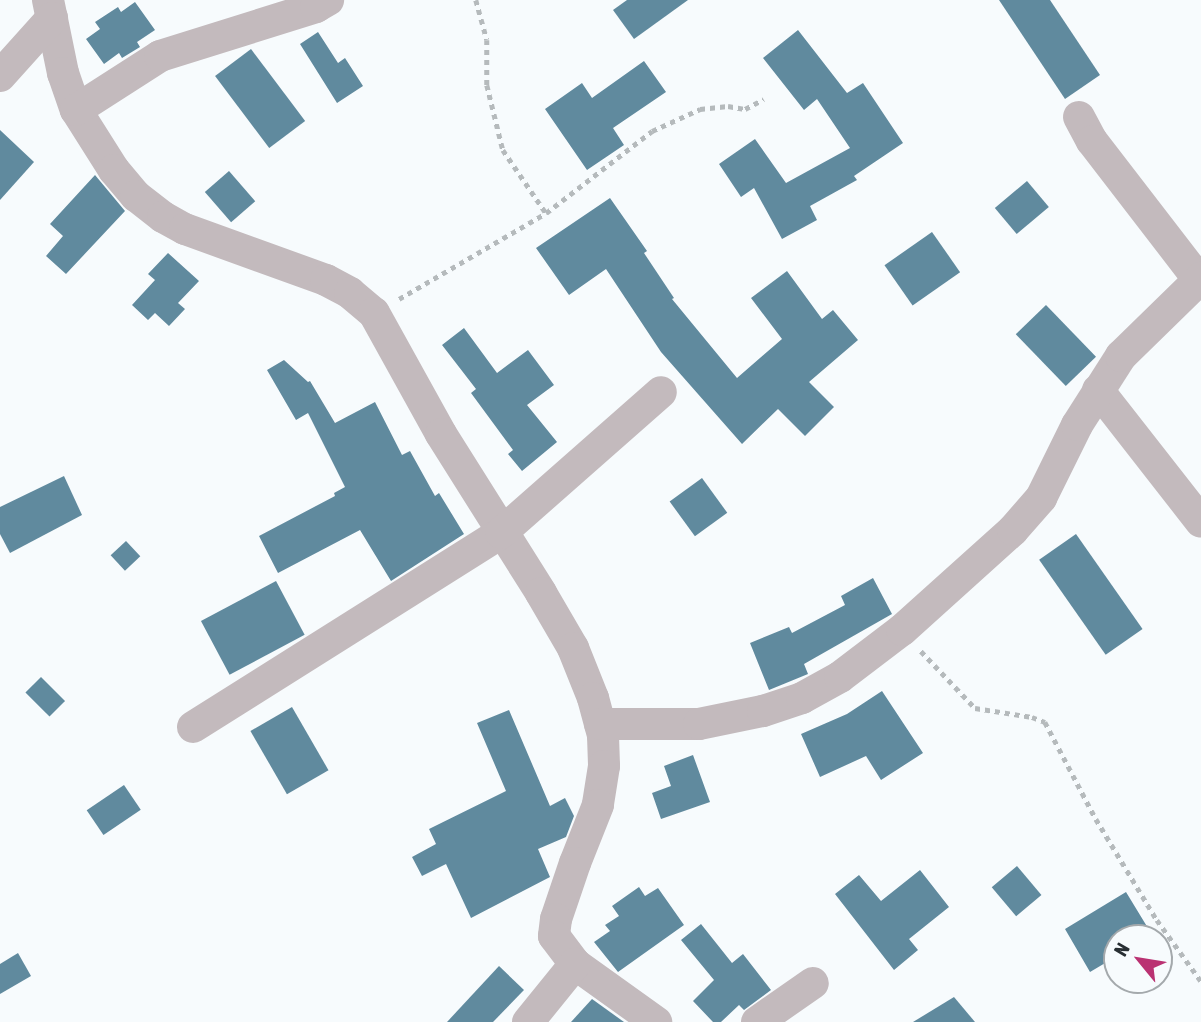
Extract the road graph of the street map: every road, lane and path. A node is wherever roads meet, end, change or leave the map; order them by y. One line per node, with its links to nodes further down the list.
1 (328, 0): 6 (street)
2 (476, 0): 8 (path)
3 (50, 9): 4 (street); 6 (street)
4 (0, 76)
5 (764, 99): 8 (path)
6 (76, 110): 10 (street)
7 (1079, 117): 9 (street)
8 (546, 213): 10 (path)
9 (1200, 279): 11 (street)
10 (374, 313): 14 (street)
11 (1098, 390): 13 (street); 15 (street)
12 (661, 392): 14 (street)
13 (1201, 522)
14 (501, 533): 16 (street); 17 (street)
15 (902, 629): 16 (street); 19 (path)
16 (600, 724): 18 (street)
17 (193, 727)
18 (575, 964): 21 (street); 22 (street)
19 (1201, 981)
20 (813, 983): 23 (street)
21 (528, 1022)
22 (656, 1022)
23 (757, 1022)

